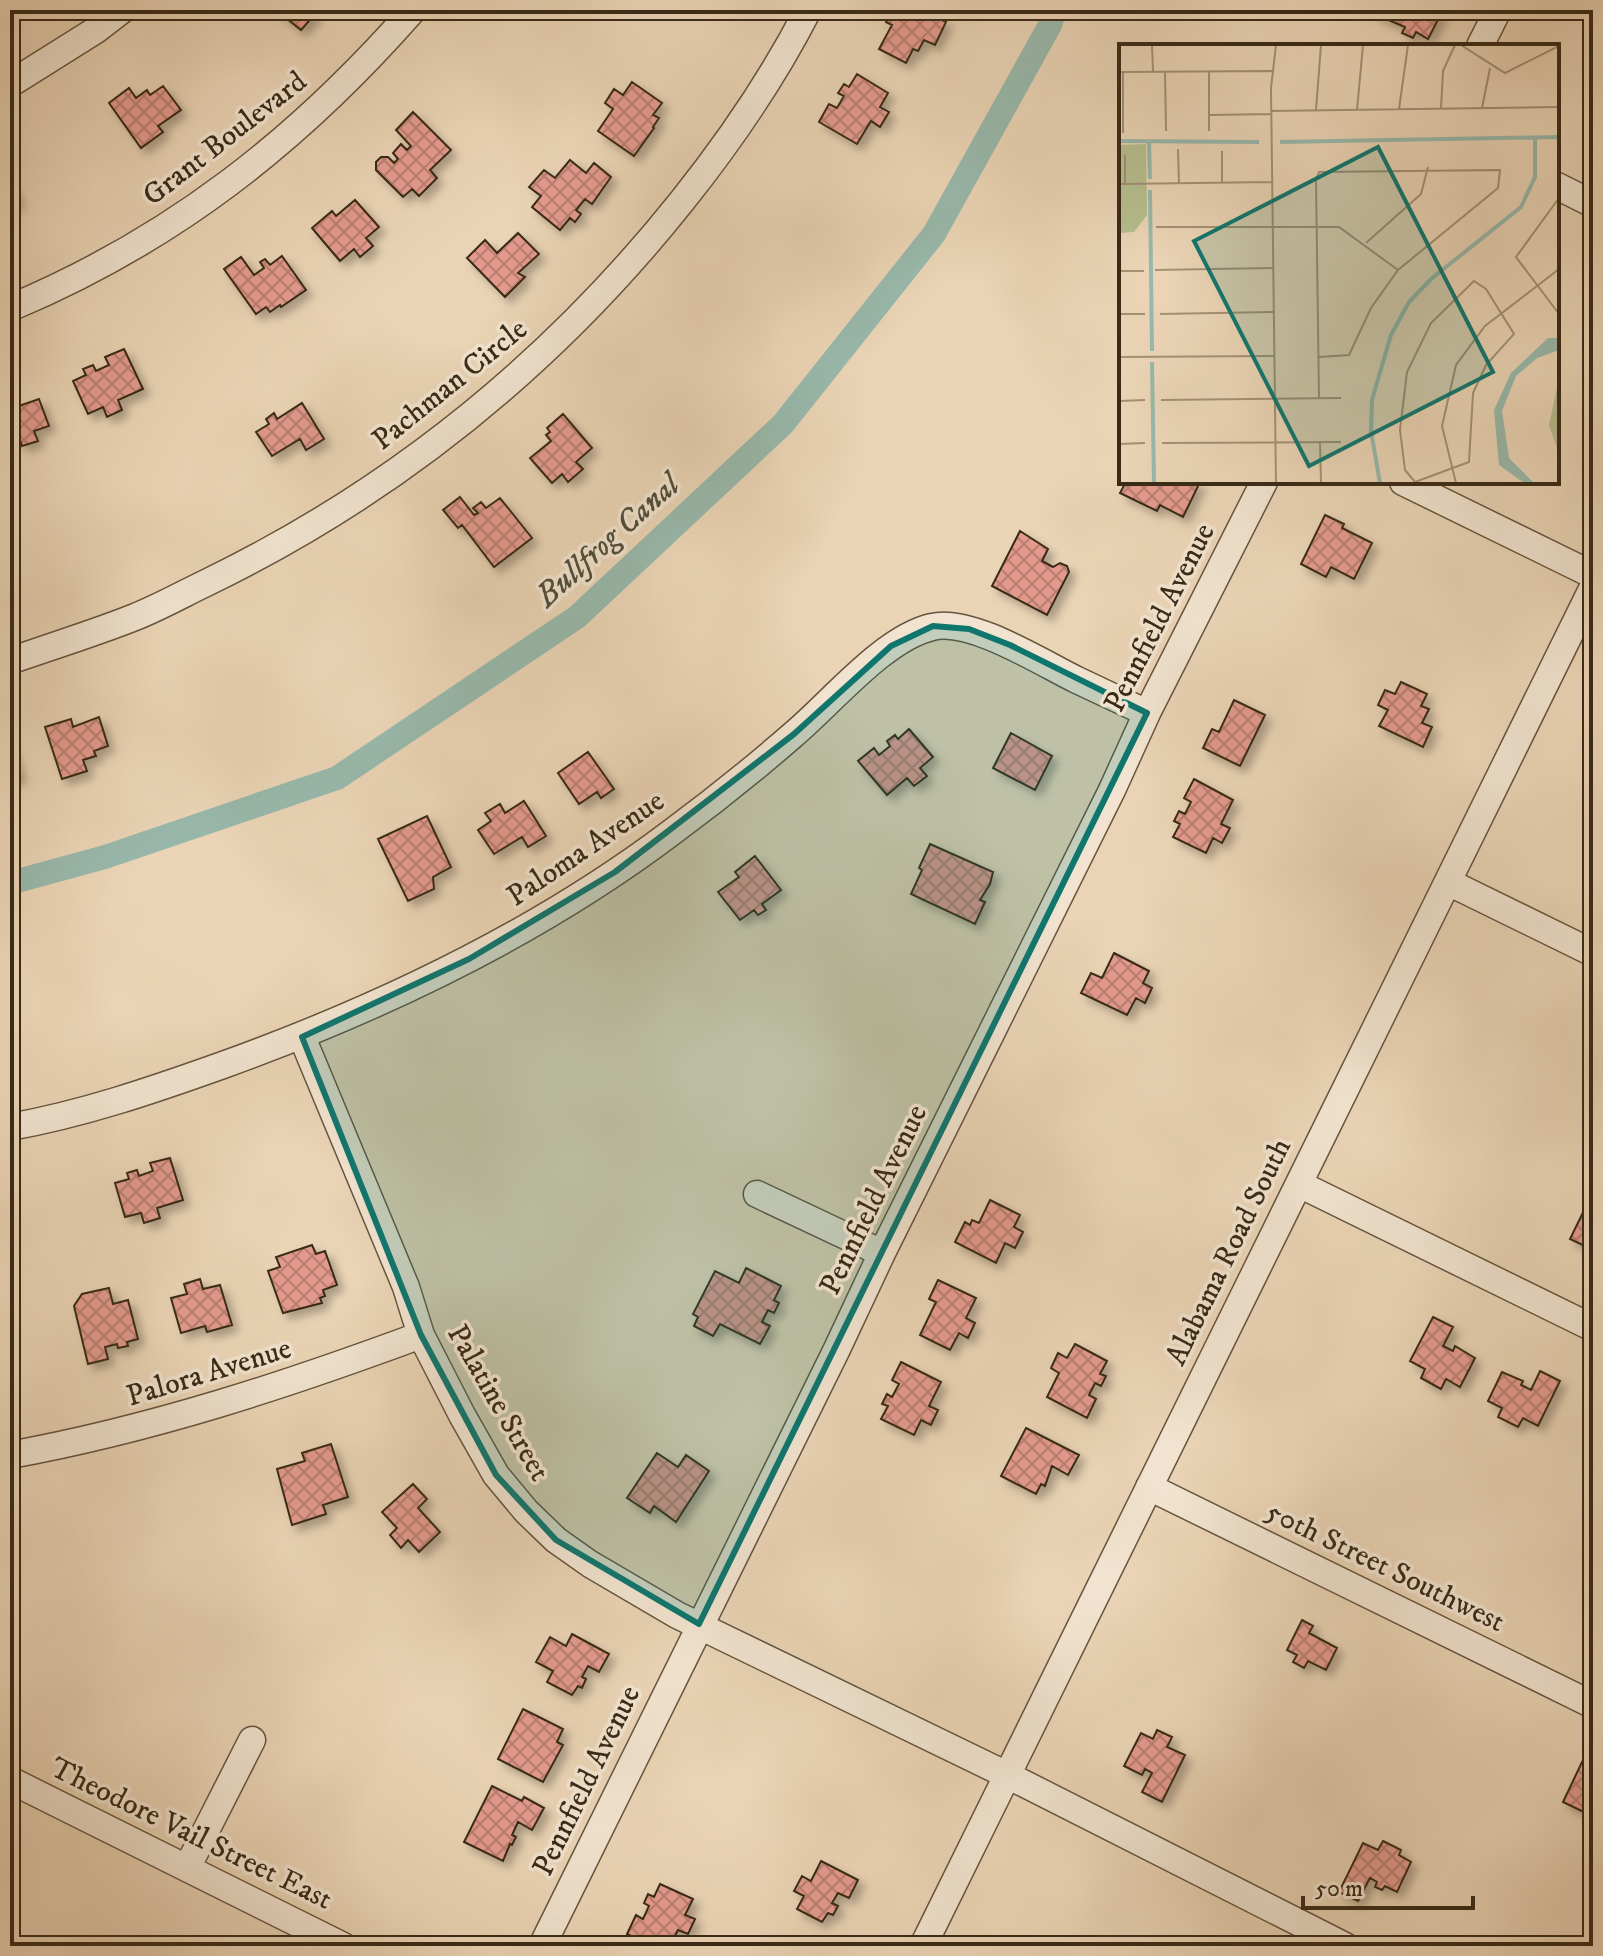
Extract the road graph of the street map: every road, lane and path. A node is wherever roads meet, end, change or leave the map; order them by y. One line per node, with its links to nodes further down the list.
1 (122, 10): 6 (street)
2 (413, 10): 9 (street, Grant Boulevard)
3 (808, 10): 14 (street, Pachman Circle)
4 (1498, 10): 5 (street)
5 (1481, 44)
6 (10, 84)
7 (1559, 187): 8 (street)
8 (1593, 204)
9 (10, 308)
10 (1263, 484): 15 (street, Pennfield Avenue)
11 (1407, 484): 12 (street)
12 (1593, 575)
13 (1593, 587): 16 (street, Alabama Road South)
14 (10, 661)
15 (1147, 713): 18 (street, Paloma Avenue); 22 (street, Pennfield Avenue)
16 (1448, 882): 17 (street); 20 (street, Alabama Road South)
17 (1593, 953)
18 (302, 1037): 19 (street, Paloma Avenue); 24 (street, Palatine Street)
19 (10, 1127)
20 (1299, 1184): 23 (street); 26 (street, Alabama Road South)
21 (757, 1194): 22 (street)
22 (882, 1253): 27 (street, Pennfield Avenue)
23 (1593, 1328)
24 (421, 1335): 25 (street, Palora Avenue); 27 (street, Palatine Street)
25 (10, 1455)
26 (1149, 1487): 28 (street, 50th Street Southwest); 30 (street, Alabama Road South)
27 (699, 1624): 30 (street, Palatine Street); 34 (street, Pennfield Avenue)
28 (1593, 1705)
29 (252, 1740): 32 (street)
30 (1007, 1775): 35 (street, Alabama Road South); 36 (street, Palatine Street)
31 (10, 1780): 32 (street, Theodore Vail Street East)
32 (187, 1868): 33 (street, Theodore Vail Street East)
33 (343, 1946)
34 (542, 1946)
35 (923, 1946)
36 (1345, 1946)

